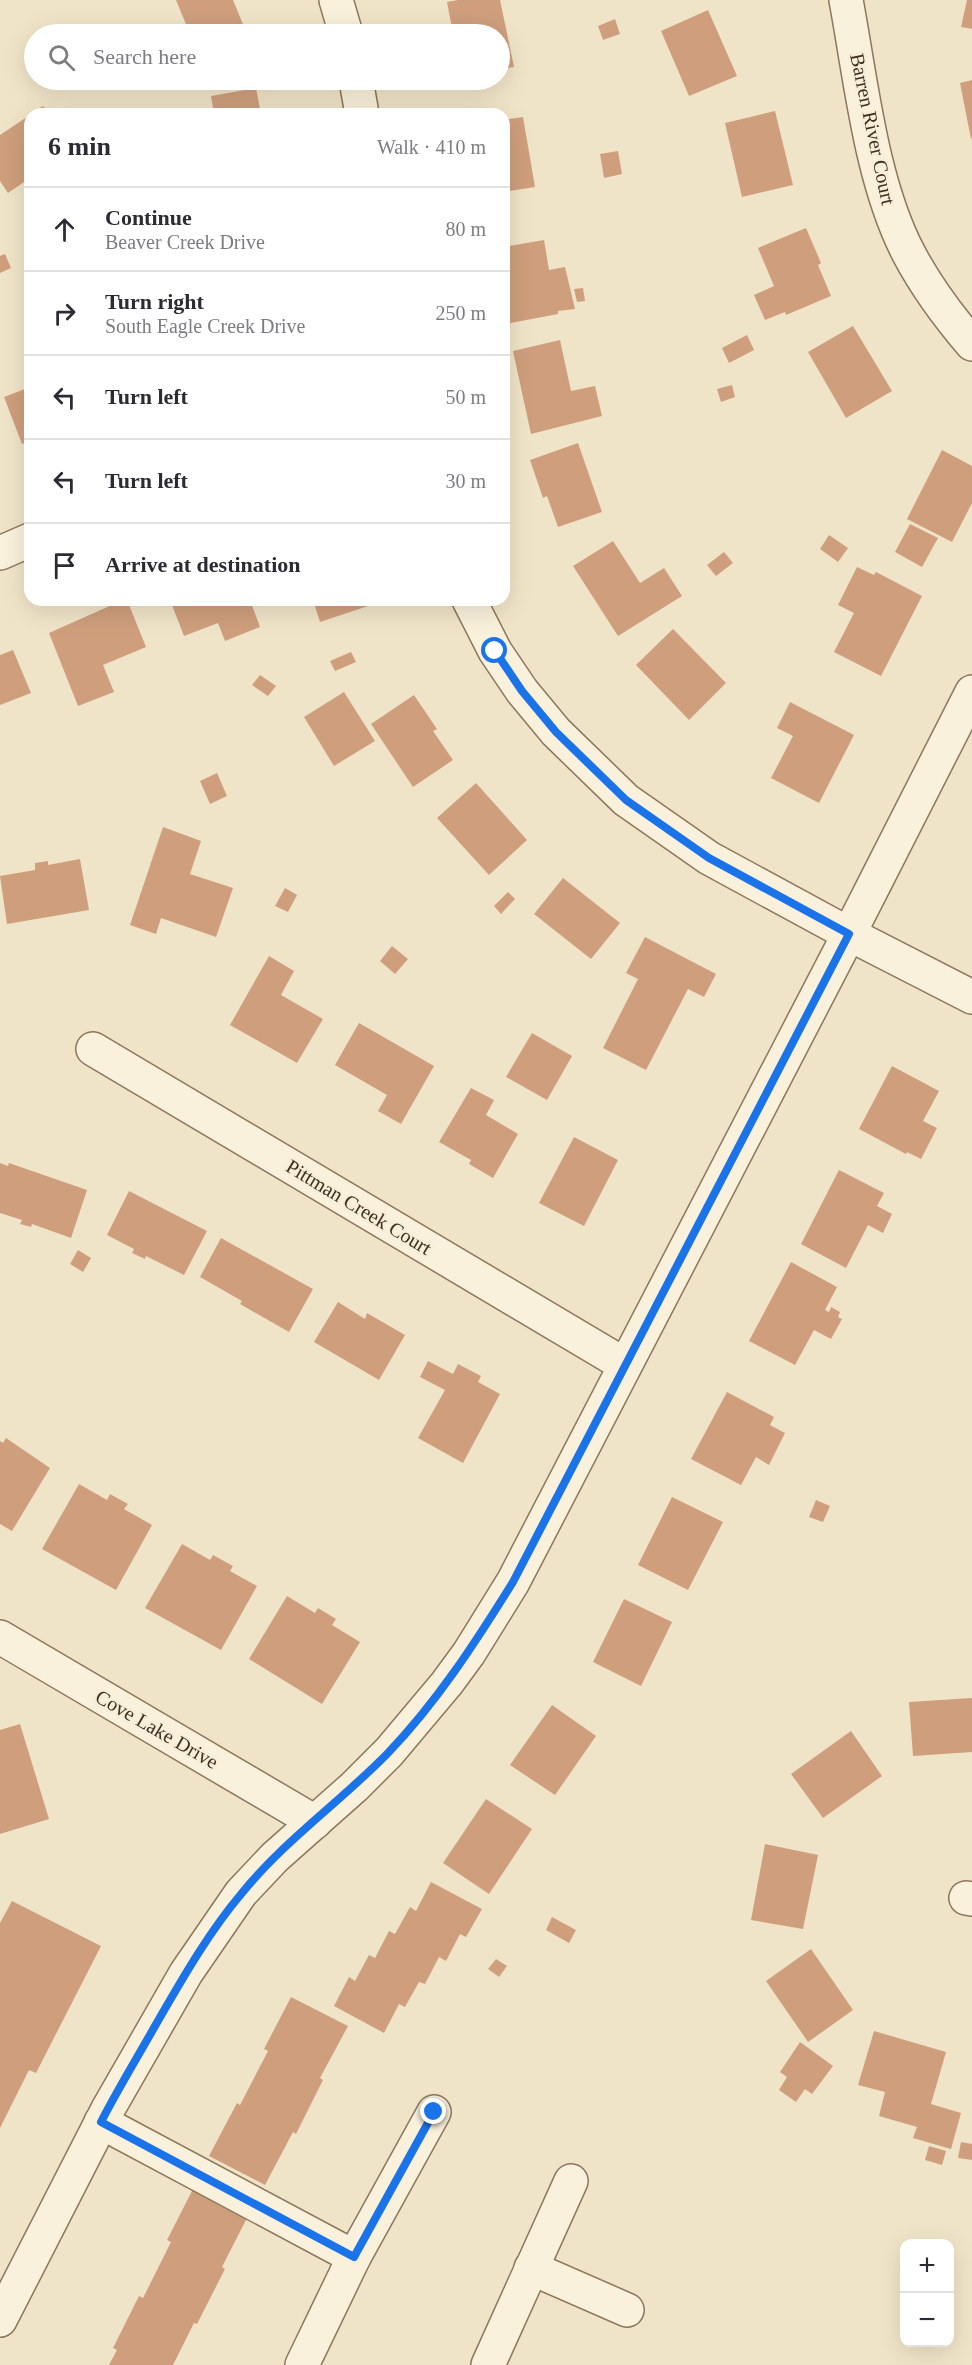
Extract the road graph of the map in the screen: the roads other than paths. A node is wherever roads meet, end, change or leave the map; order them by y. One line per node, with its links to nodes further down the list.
1 (336, 0): 3 (street)
2 (846, 0): 6 (street, Barren River Court)
3 (343, 24)
4 (358, 90): 5 (street)
5 (361, 108)
6 (972, 344)
7 (24, 543): 8 (street)
8 (0, 553)
9 (472, 606): 11 (street)
10 (972, 692): 11 (street)
11 (849, 934): 12 (street); 14 (street)
12 (972, 997)
13 (93, 1049): 14 (street, Pittman Creek Court)
14 (625, 1365): 16 (street)
15 (0, 1637): 16 (street, Cove Lake Drive)
16 (315, 1822): 18 (street)
17 (434, 2112): 20 (street)
18 (101, 2122): 20 (street); 23 (street)
19 (571, 2181): 21 (street)
20 (354, 2257): 24 (street)
21 (531, 2268): 22 (street); 25 (street)
22 (627, 2310)
23 (0, 2320)
24 (302, 2365)
25 (488, 2365)

